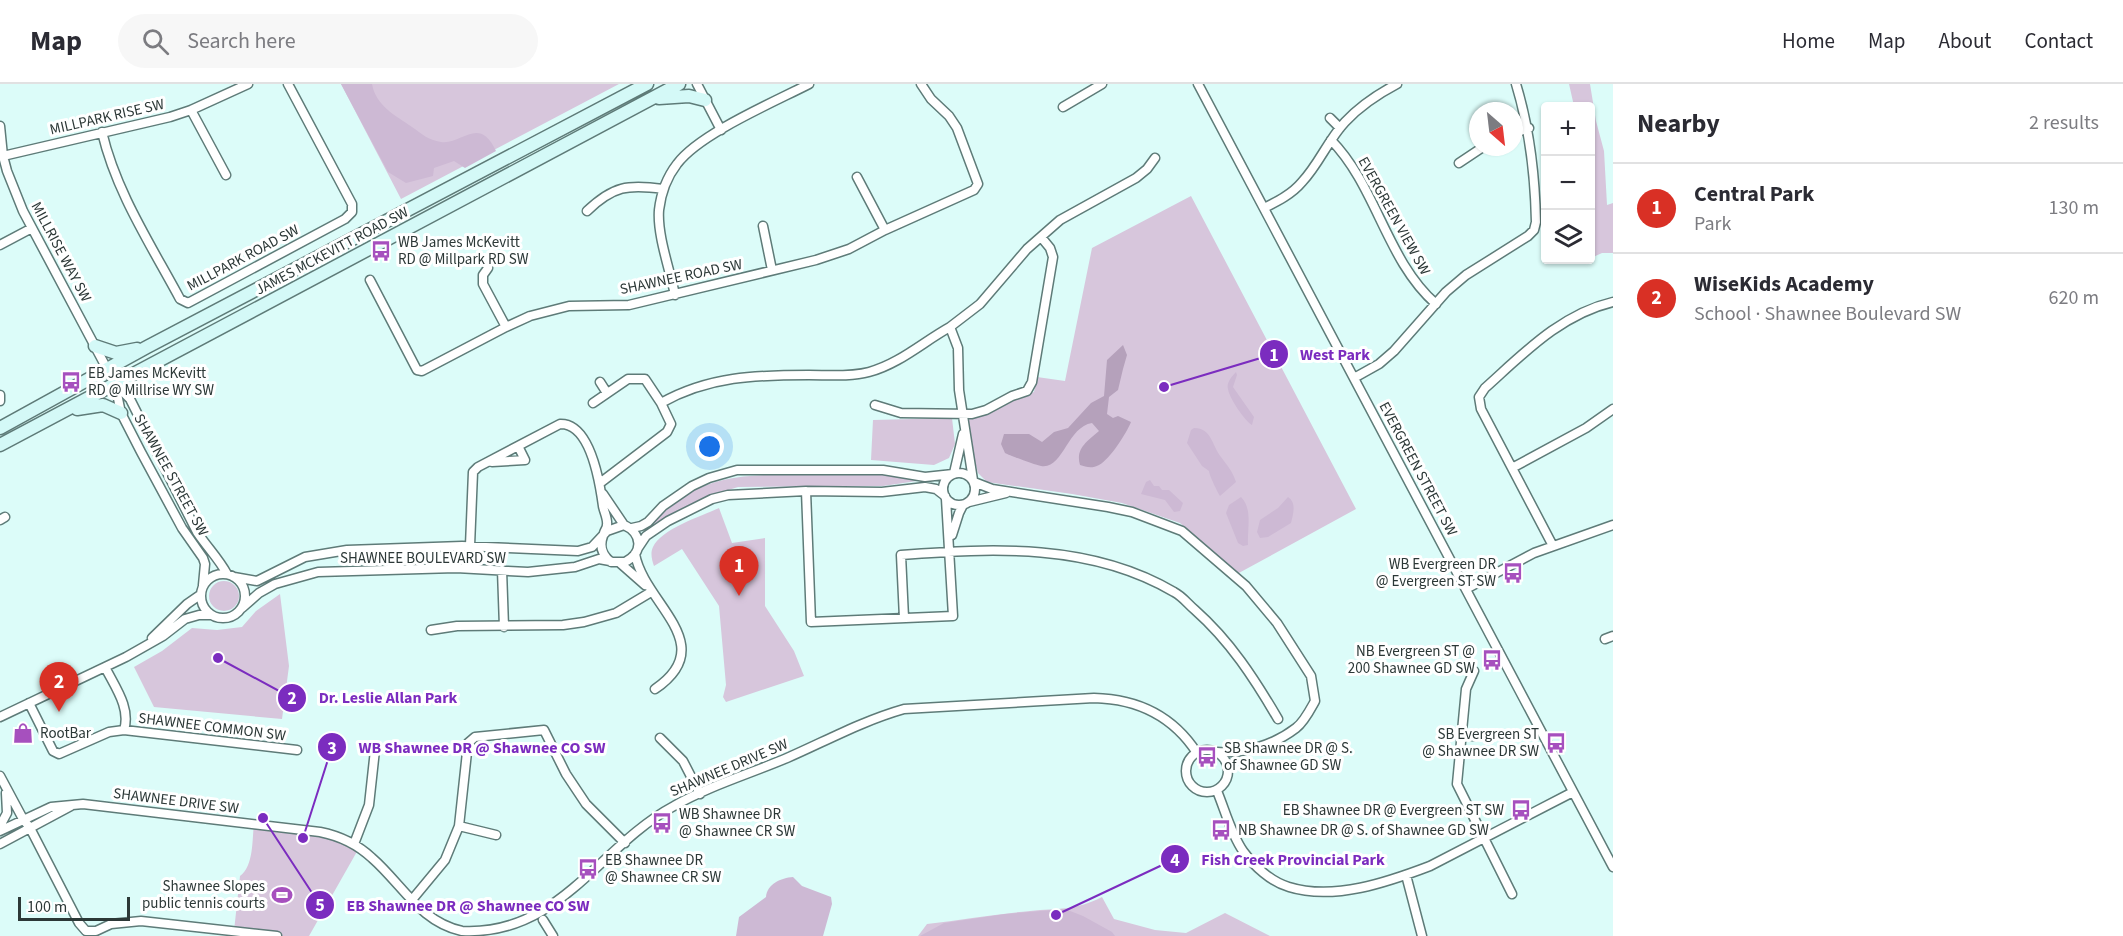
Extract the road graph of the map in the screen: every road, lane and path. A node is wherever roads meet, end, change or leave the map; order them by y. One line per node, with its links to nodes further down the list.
1 (248, 84): 15 (street, MILLPARK RISE SW)
2 (288, 84): 22 (street, MILLPARK ROAD SW)
3 (647, 84): 47 (main road, JAMES MCKEVITT ROAD SW)
4 (679, 84): 12 (main road, JAMES MCKEVITT ROAD SW)
5 (697, 84): 13 (street)
6 (809, 84): 20 (street)
7 (921, 84): 35 (street, SHAWNEE ROAD SW)
8 (1102, 84): 14 (street)
9 (1198, 84): 31 (street, EVERGREEN STREET SW)
10 (1397, 84): 18 (street)
11 (1516, 84): 19 (street)
12 (649, 100): 13 (main road); 51 (main road, JAMES MCKEVITT ROAD SW)
13 (705, 100): 20 (street)
14 (1063, 107)
15 (191, 111): 22 (street, MILLPARK RISE SW); 28 (street)
16 (1330, 118): 18 (street)
17 (0, 126): 24 (street, MILLRISE WAY SW)
18 (1340, 128): 23 (street)
19 (1528, 128): 21 (street); 43 (street)
20 (721, 130): 30 (street)
21 (1523, 130)
22 (102, 132): 24 (street, MILLPARK RISE SW)
23 (1331, 140): 31 (street); 43 (street, EVERGREEN VIEW SW)
24 (3, 156): 34 (street, MILLRISE WAY SW)
25 (1470, 156): 27 (street)
26 (1155, 158): 36 (street)
27 (1459, 163)
28 (226, 175)
29 (857, 177): 35 (street)
30 (663, 189): 32 (street); 41 (street)
31 (1264, 208): 49 (street, EVERGREEN STREET SW)
32 (587, 210)
33 (763, 226): 39 (street)
34 (32, 228): 37 (street); 46 (street, MILLRISE WAY SW)
35 (885, 230): 39 (street, SHAWNEE ROAD SW)
36 (1041, 237): 45 (street); 61 (street)
37 (0, 244)
38 (488, 268): 44 (street)
39 (772, 270): 41 (street, SHAWNEE ROAD SW)
40 (370, 280): 44 (street, SHAWNEE ROAD SW)
41 (675, 295): 44 (street, SHAWNEE ROAD SW)
42 (1613, 302): 67 (street)
43 (1436, 303): 49 (street)
44 (506, 327)
45 (950, 327): 56 (street); 61 (street)
46 (95, 346): 47 (main road); 48 (street, MILLRISE WAY SW)
47 (147, 347): 48 (main road, JAMES MCKEVITT ROAD SW)
48 (108, 370): 51 (street, MILLRISE WAY SW); 62 (main road, JAMES MCKEVITT ROAD SW)
49 (1354, 378): 88 (street, EVERGREEN STREET SW)
50 (600, 382): 52 (street)
51 (115, 384): 59 (main road, JAMES MCKEVITT ROAD SW); 60 (street, SHAWNEE STREET SW); 69 (street, SHAWNEE STREET SW)
52 (607, 393): 55 (street); 56 (street)
53 (0, 395): 54 (street)
54 (0, 401)
55 (593, 403)
56 (661, 403): 72 (street)
57 (875, 405): 61 (street)
58 (1613, 409): 67 (street)
59 (61, 412): 60 (main road); 64 (main road, JAMES MCKEVITT ROAD SW)
60 (121, 413): 71 (street, SHAWNEE STREET SW)
61 (963, 415): 63 (street)
62 (0, 428)
63 (964, 431): 68 (street); 70 (street)
64 (0, 445)
65 (518, 446): 66 (street); 66 (street); 72 (street)
66 (487, 462): 80 (street)
67 (1512, 468): 81 (street)
68 (954, 473): 70 (street); 75 (street); 78 (street)
69 (168, 476): 71 (street); 86 (street, SHAWNEE STREET SW)
70 (974, 481): 74 (street); 76 (street)
71 (157, 482): 87 (street, SHAWNEE STREET SW)
72 (600, 487): 78 (street); 79 (street)
73 (806, 491): 75 (street); 83 (street); 93 (street)
74 (1009, 491): 76 (street); 109 (street)
75 (946, 497): 76 (street); 82 (street)
76 (966, 503): 82 (street)
77 (1613, 525): 81 (street)
78 (628, 526): 79 (street); 83 (street)
79 (603, 536): 80 (street, SHAWNEE BOULEVARD SW); 84 (street)
80 (470, 546): 86 (street, SHAWNEE BOULEVARD SW)
81 (1554, 546): 88 (street)
82 (951, 548): 93 (street); 93 (street); 102 (street)
83 (636, 552): 84 (street); 89 (street)
84 (616, 562): 85 (street, SHAWNEE BOULEVARD SW); 89 (street)
85 (502, 570): 91 (street, SHAWNEE BOULEVARD SW); 94 (street)
86 (231, 576): 87 (street); 91 (street)
87 (203, 585): 90 (street)
88 (1466, 589): 115 (street, EVERGREEN STREET SW)
89 (651, 592): 94 (street); 99 (street)
90 (201, 595): 92 (street); 96 (street)
91 (242, 608): 92 (street)
92 (211, 615): 96 (street)
93 (904, 618)
94 (504, 627): 95 (street)
95 (431, 630)
96 (145, 645): 97 (street)
97 (105, 667): 100 (street); 103 (street, SHAWNEE COMMON SW)
98 (1474, 671): 104 (street)
99 (655, 689)
100 (29, 703): 101 (street); 103 (street, SHAWNEE COMMON SW)
101 (0, 717)
102 (1278, 719)
103 (124, 730): 107 (street, SHAWNEE COMMON SW)
104 (1461, 736): 105 (street); 122 (street)
105 (1475, 736)
106 (660, 738): 116 (street)
107 (297, 750)
108 (375, 750): 125 (street)
109 (1245, 752): 111 (street); 112 (street)
110 (1197, 753): 111 (street); 114 (street); 116 (street, SHAWNEE DRIVE SW)
111 (1217, 753): 112 (street)
112 (1228, 774): 114 (street)
113 (0, 777): 117 (street); 118 (street)
114 (1217, 791): 127 (street)
115 (1573, 792): 122 (street); 126 (street, EVERGREEN STREET SW)
116 (700, 794): 123 (street, SHAWNEE DRIVE SW)
117 (26, 823): 120 (street); 124 (street); 125 (street, SHAWNEE DRIVE SW); 131 (street)
118 (0, 826)
119 (459, 826): 121 (street); 123 (street); 129 (street)
120 (0, 831)
121 (496, 834)
122 (1483, 837): 127 (street); 128 (street)
123 (625, 843): 130 (street, SHAWNEE DRIVE SW)
124 (0, 844)
125 (354, 844): 129 (street, SHAWNEE DRIVE SW)
126 (1613, 867)
127 (1406, 875): 133 (street)
128 (1512, 894)
129 (411, 901): 130 (street, SHAWNEE DRIVE SW)
130 (543, 920): 132 (street)
131 (277, 936)
132 (554, 936)
133 (1422, 936)

